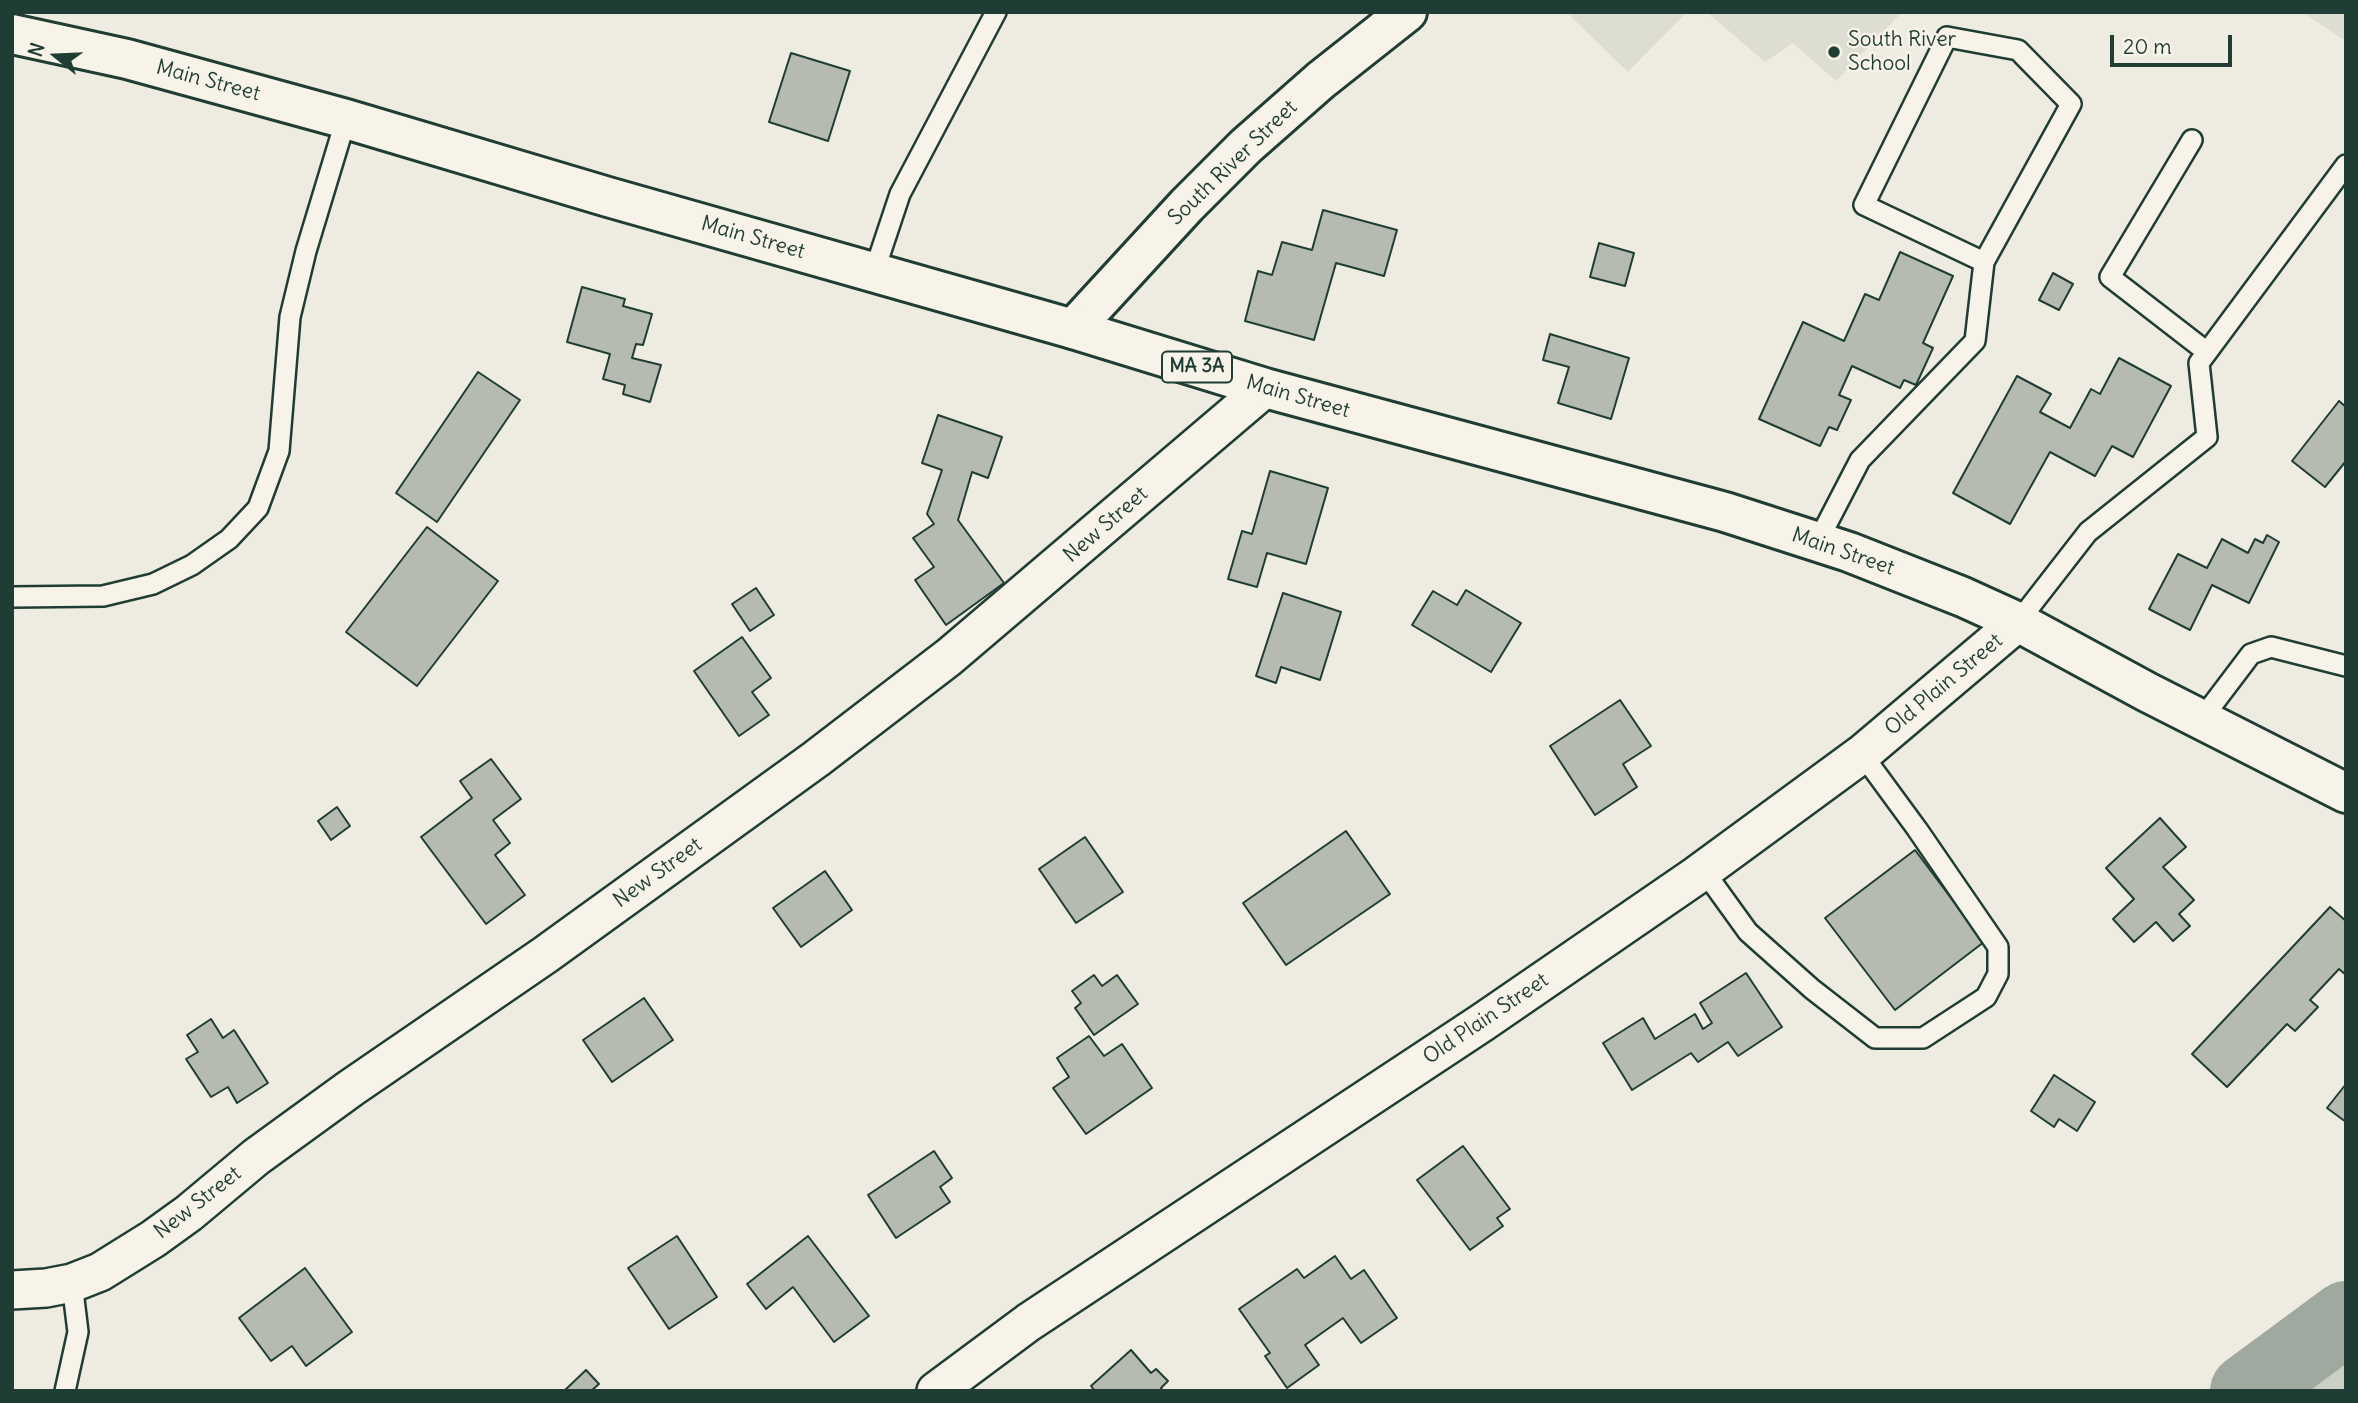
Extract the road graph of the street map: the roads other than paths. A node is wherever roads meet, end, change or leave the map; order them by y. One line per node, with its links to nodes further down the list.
1 (996, 12): 8 (lane)
2 (1407, 12): 9 (main road, South River Street)
3 (12, 34): 4 (main road, Main Street / MA 3A)
4 (346, 119): 8 (main road, Main Street / MA 3A); 13 (lane)
5 (2192, 140): 10 (lane)
6 (2346, 165): 10 (lane)
7 (1984, 262): 7 (lane); 12 (lane)
8 (874, 272): 9 (main road, Main Street / MA 3A)
9 (1073, 329): 11 (main road, Main Street / MA 3A)
10 (2207, 352): 14 (lane)
11 (1265, 388): 12 (main road, Main Street / MA 3A); 20 (street, New Street)
12 (1818, 541): 14 (main road, Main Street / MA 3A)
13 (12, 597)
14 (2018, 622): 16 (main road, Main Street / MA 3A); 17 (street, Old Plain Street)
15 (2346, 666): 16 (lane)
16 (2202, 720): 18 (main road, Main Street / MA 3A)
17 (1862, 754): 19 (street, Old Plain Street); 19 (lane)
18 (2346, 793)
19 (1703, 871): 23 (street, Old Plain Street)
20 (72, 1283): 21 (street, New Street); 22 (lane)
21 (12, 1290)
22 (65, 1391)
23 (936, 1391)

